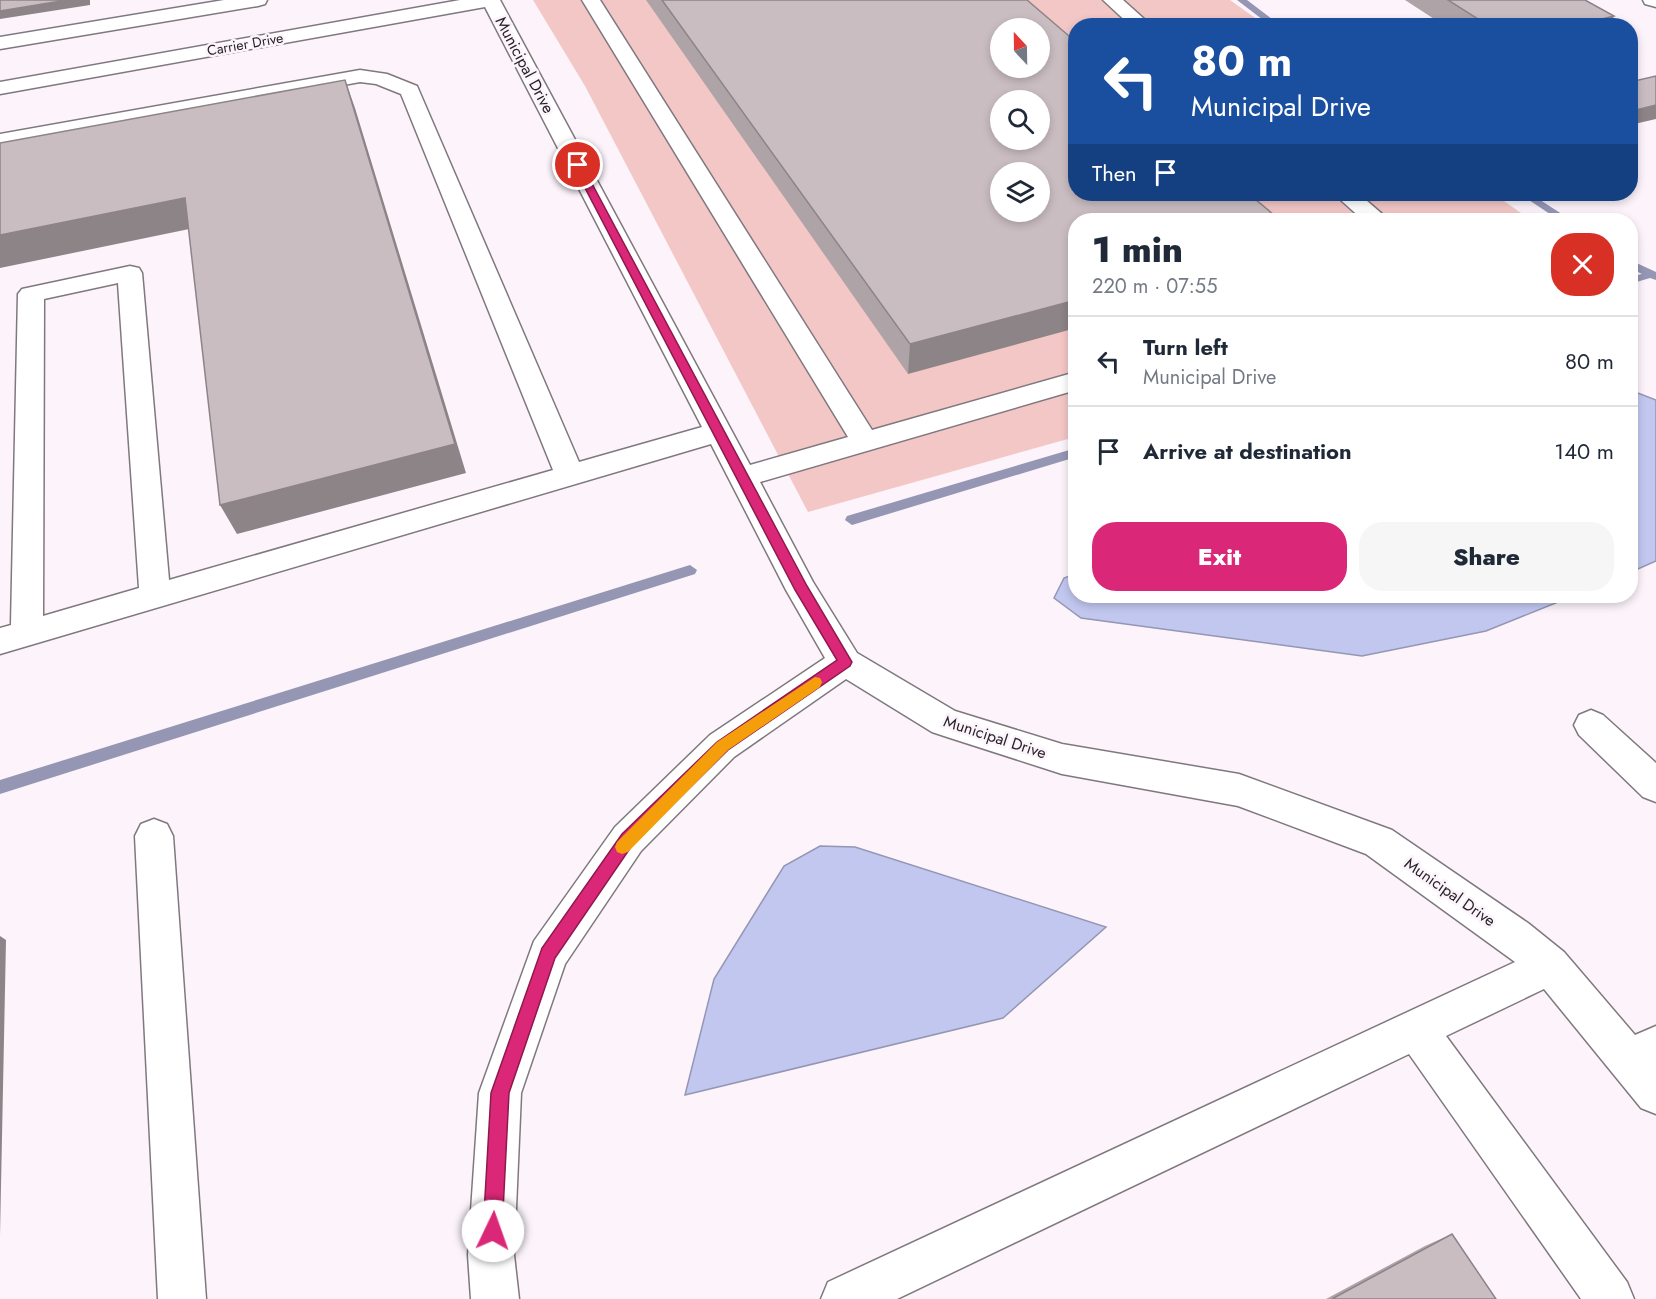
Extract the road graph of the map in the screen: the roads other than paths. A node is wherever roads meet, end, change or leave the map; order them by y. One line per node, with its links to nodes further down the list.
1 (258, 0): 6 (street)
2 (491, 0): 7 (street, Carrier Drive); 12 (street, Municipal Drive)
3 (591, 0): 13 (street)
4 (1112, 0): 5 (street)
5 (1133, 18)
6 (0, 43)
7 (0, 88)
8 (0, 141): 14 (street)
9 (1354, 201): 10 (street)
10 (1368, 213)
11 (1068, 383): 13 (street)
12 (718, 432): 14 (street); 15 (street, Municipal Drive)
13 (865, 442): 15 (street)
14 (570, 475): 16 (street)
15 (743, 477): 18 (street, Municipal Drive)
16 (155, 596): 17 (street); 17 (street)
17 (14, 637)
18 (845, 662): 22 (street, Municipal Drive); 27 (street)
19 (1591, 725): 20 (street)
20 (1656, 786)
21 (154, 836): 26 (street)
22 (1550, 966): 23 (street); 24 (street, Municipal Drive)
23 (1416, 1029): 28 (street); 29 (street)
24 (1643, 1054): 25 (street, Municipal Drive)
25 (1656, 1093)
26 (182, 1299)
27 (495, 1299)
28 (845, 1299)
29 (1610, 1299)

